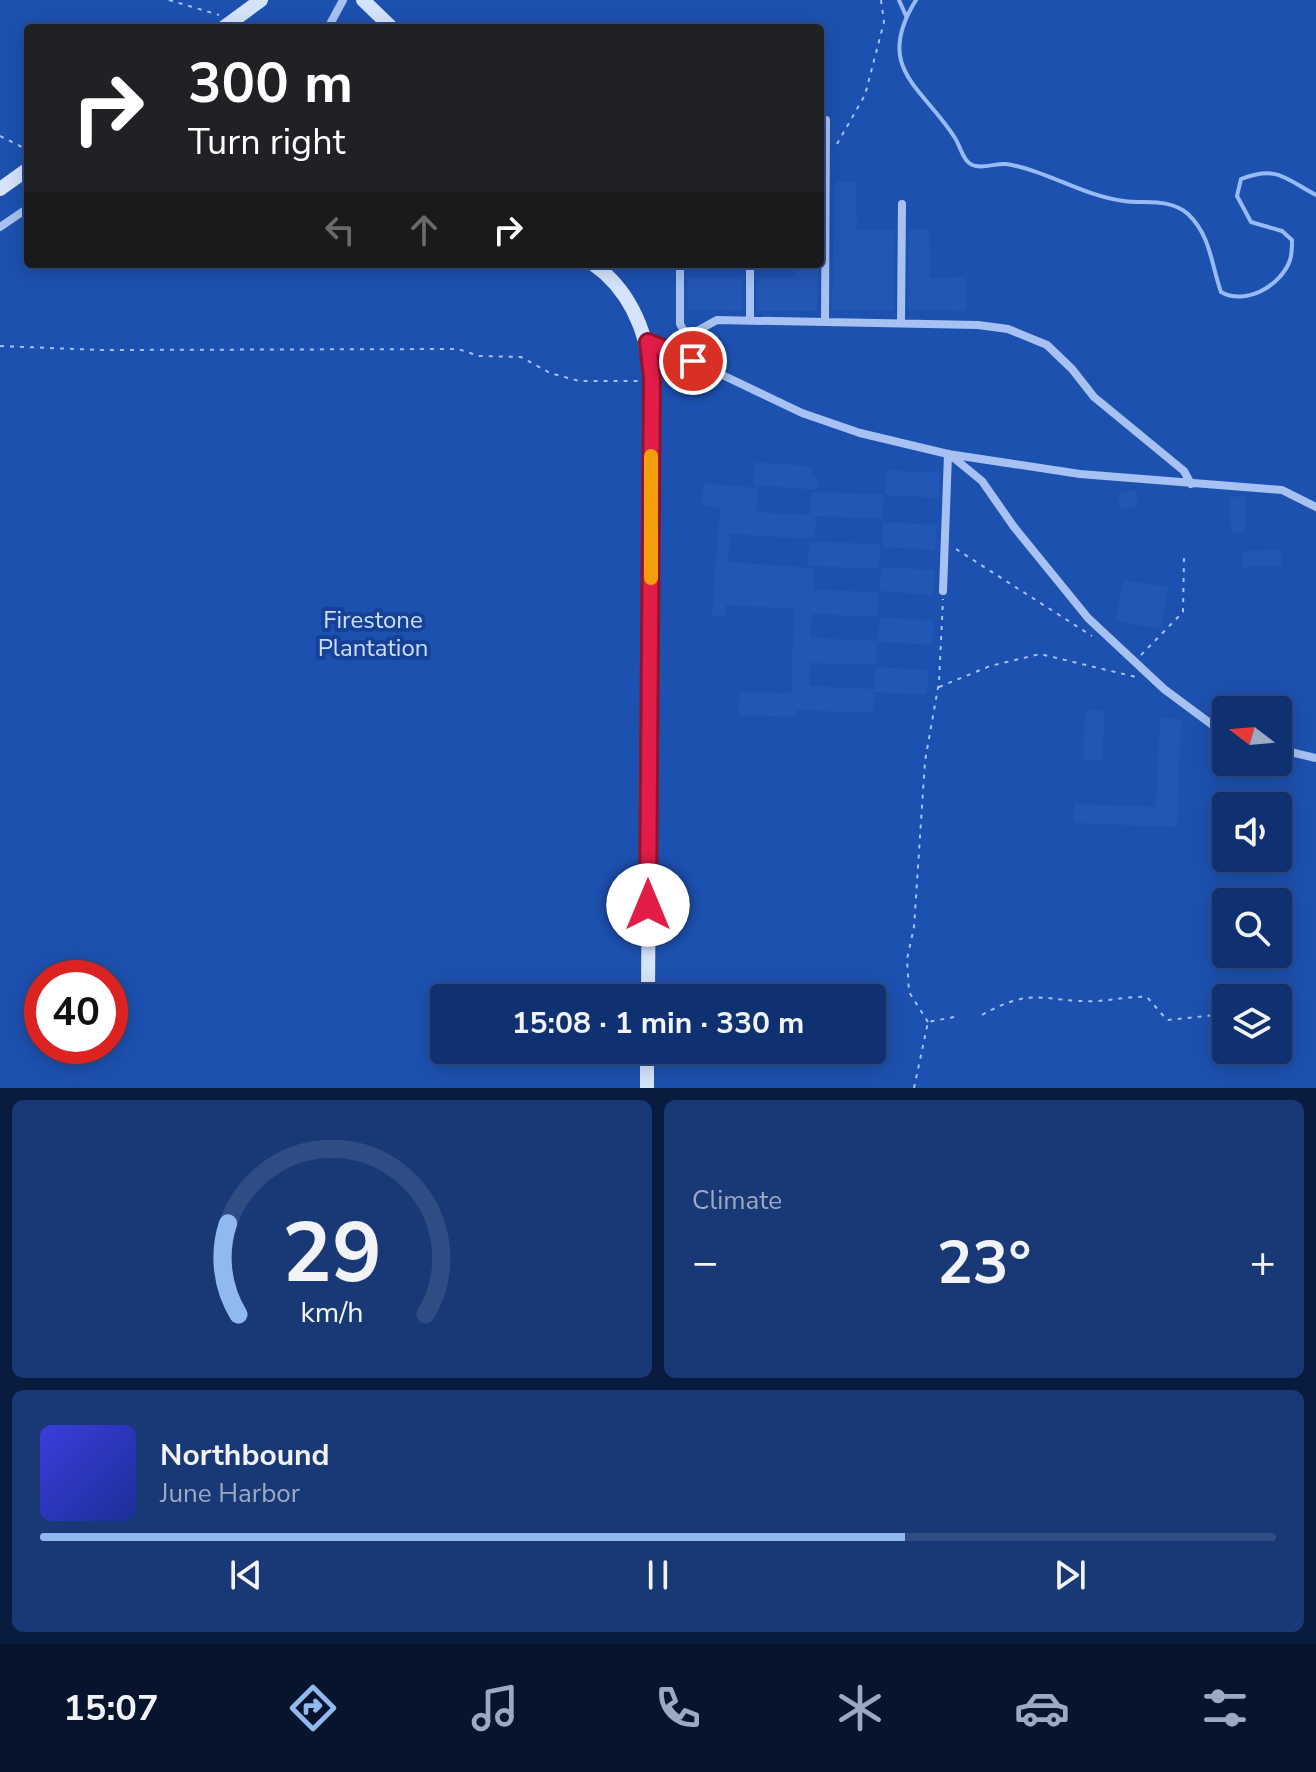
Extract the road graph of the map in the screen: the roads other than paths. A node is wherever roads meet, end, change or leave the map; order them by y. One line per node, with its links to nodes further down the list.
1 (261, 0): 4 (street)
2 (343, 0): 5 (street)
3 (363, 0): 6 (street)
4 (229, 24)
5 (330, 24)
6 (388, 24)
7 (826, 120): 17 (street)
8 (24, 172): 9 (street)
9 (0, 189)
10 (902, 204): 18 (street)
11 (24, 211): 12 (street)
12 (0, 227)
13 (599, 268): 20 (street)
14 (680, 268): 19 (street)
15 (750, 268): 16 (street)
16 (750, 320): 17 (street); 19 (street)
17 (825, 322): 18 (street)
18 (901, 323): 23 (street)
19 (687, 336): 21 (street)
20 (648, 342): 21 (street); 29 (street)
21 (666, 348): 22 (street)
22 (948, 454): 23 (street); 25 (street); 26 (street)
23 (1191, 484): 24 (street)
24 (1316, 507)
25 (943, 591)
26 (1212, 724)
27 (1292, 752): 28 (street)
28 (1316, 758)
29 (648, 984)
30 (647, 1064): 31 (street)
31 (647, 1088)

